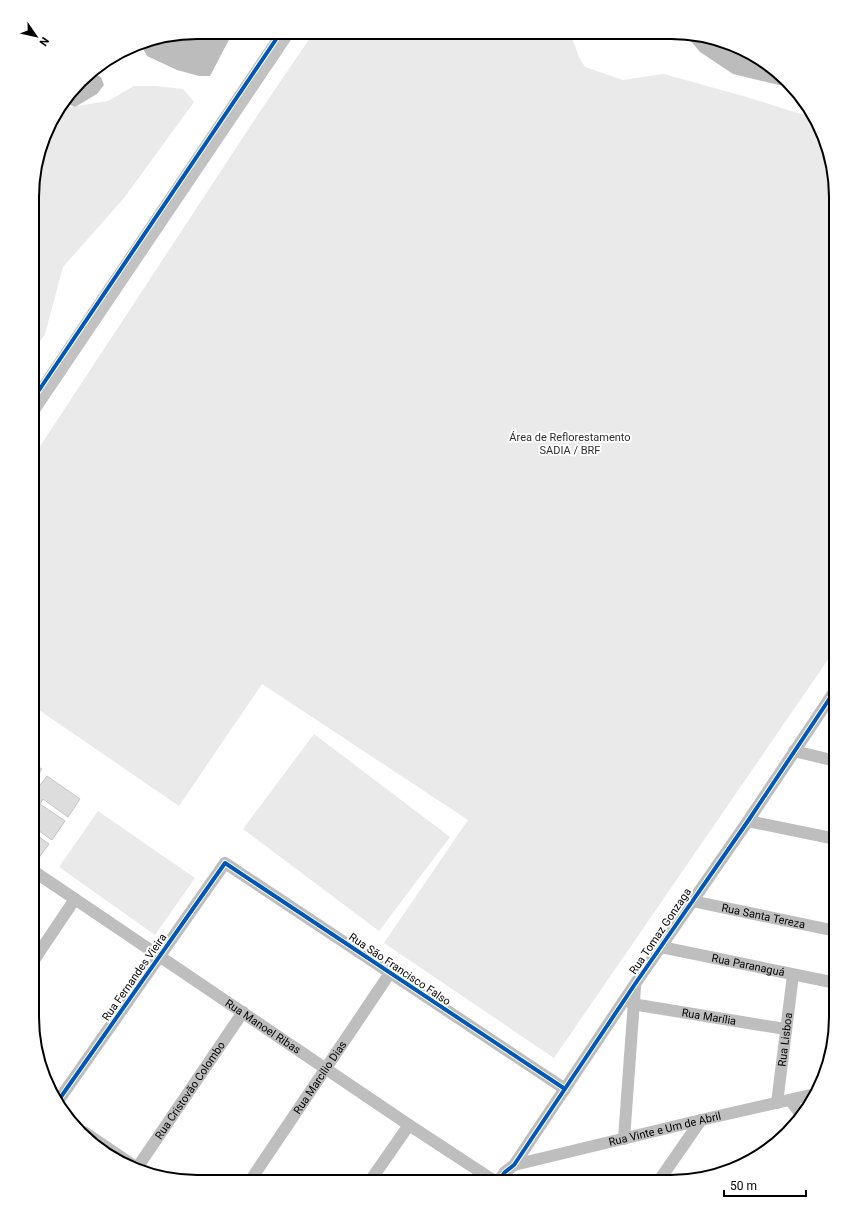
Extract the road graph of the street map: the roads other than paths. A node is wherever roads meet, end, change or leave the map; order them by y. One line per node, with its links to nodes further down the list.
1 (281, 39): 2 (main road)
2 (39, 398)
3 (829, 699): 4 (street, Rua Tomaz Gonzaga)
4 (794, 751): 5 (street); 6 (street, Rua Tomaz Gonzaga)
5 (829, 759)
6 (748, 821): 7 (street); 11 (street, Rua Tomaz Gonzaga)
7 (829, 838)
8 (225, 863): 15 (street, Rua Fernandes Vieira); 16 (street, Rua São Francisco Falso)
9 (39, 875): 10 (street, Rua Manoel Ribas)
10 (75, 899): 14 (street); 15 (street, Rua Manoel Ribas)
11 (692, 901): 12 (street, Rua Santa Tereza); 13 (street, Rua Tomaz Gonzaga)
12 (829, 930)
13 (661, 948): 17 (street, Rua Paranaguá); 19 (street, Rua Tomaz Gonzaga)
14 (39, 952)
15 (160, 956): 21 (street, Rua Manoel Ribas); 26 (street, Rua Fernandes Vieira)
16 (390, 973): 23 (street, Rua Marcílio Dias); 24 (street, Rua São Francisco Falso)
17 (793, 975): 18 (street, Rua Paranaguá); 22 (street, Rua Lisboa)
18 (829, 982)
19 (635, 984): 20 (street); 24 (street, Rua Tomaz Gonzaga)
20 (632, 1004): 22 (street, Rua Marília); 32 (street)
21 (243, 1012): 23 (street, Rua Manoel Ribas); 34 (street, Rua Cristovão Colombo)
22 (785, 1029): 28 (street, Rua Lisboa)
23 (326, 1068): 31 (street, Rua Manoel Ribas); 35 (street, Rua Marcílio Dias)
24 (565, 1089): 33 (street, Rua Tomaz Gonzaga)
25 (808, 1096): 27 (street, Rua Vinte e Um de Abril)
26 (61, 1097)
27 (790, 1100): 28 (street, Rua Vinte e Um de Abril); 29 (street)
28 (777, 1103): 30 (street, Rua Vinte e Um de Abril)
29 (798, 1110)
30 (701, 1120): 32 (street, Rua Vinte e Um de Abril); 39 (street)
31 (409, 1124): 36 (street); 37 (street, Rua Manoel Ribas)
32 (624, 1139): 33 (street, Rua Vinte e Um de Abril)
33 (514, 1165): 38 (street, Rua Tomaz Gonzaga)
34 (143, 1166)
35 (254, 1175)
36 (374, 1175)
37 (486, 1175)
38 (503, 1175)
39 (663, 1175)

